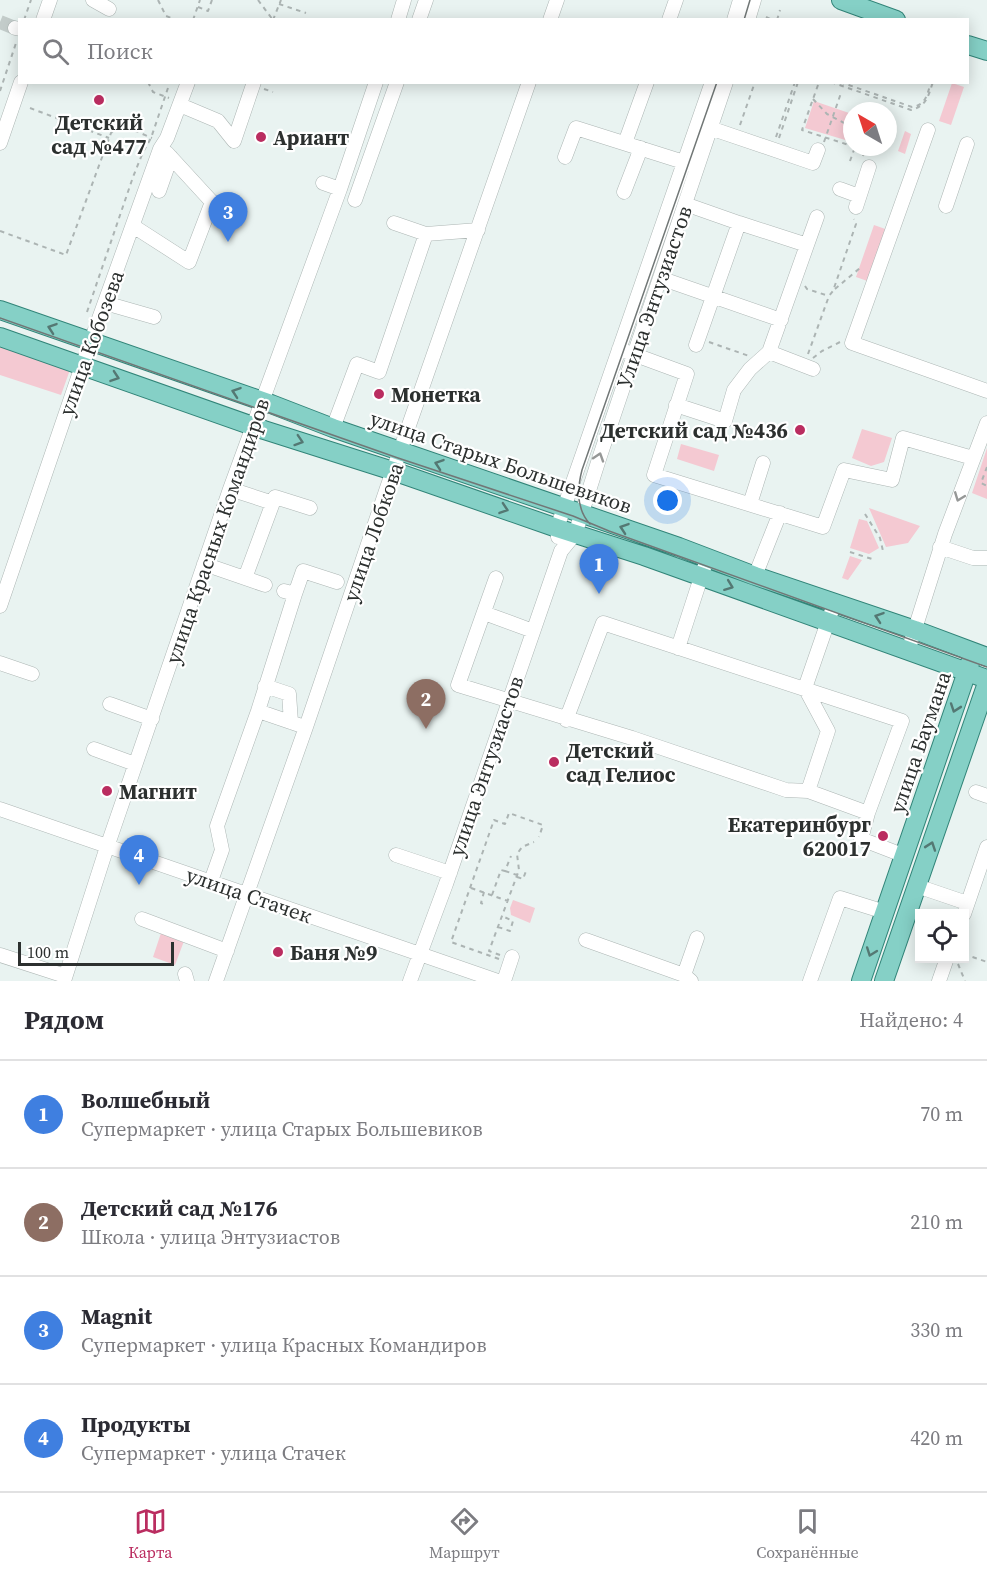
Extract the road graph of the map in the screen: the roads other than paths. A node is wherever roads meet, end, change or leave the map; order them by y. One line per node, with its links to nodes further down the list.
1 (50, 0): 11 (street)
2 (93, 0): 10 (street)
3 (404, 0): 12 (street)
4 (426, 0): 13 (street)
5 (557, 0): 14 (street)
6 (676, 0): 15 (street)
7 (740, 0): 16 (street)
8 (754, 0): 17 (street)
9 (841, 0): 18 (main road)
10 (109, 9)
11 (44, 18)
12 (399, 18)
13 (420, 18)
14 (551, 18)
15 (670, 18)
16 (735, 18)
17 (749, 18)
18 (890, 18)
19 (969, 45): 20 (main road)
20 (987, 51)
21 (20, 84): 33 (street)
22 (187, 84): 30 (street, улица Кобозева)
23 (253, 84): 30 (street)
24 (375, 84): 40 (street, улица Красных Командиров)
25 (396, 84): 42 (street)
26 (528, 84): 57 (street, улица Лобкова)
27 (645, 84): 34 (street)
28 (712, 84): 31 (street, Улица Энтузиастов)
29 (725, 84): 31 (street, Улица Энтузиастов)
30 (180, 105): 37 (street, улица Кобозева)
31 (704, 126): 38 (street); 41 (street, Улица Энтузиастов); 43 (street, Улица Энтузиастов)
32 (928, 130): 74 (street)
33 (0, 142)
34 (625, 143): 36 (street); 39 (street)
35 (967, 144): 52 (street)
36 (641, 148): 41 (street); 49 (street)
37 (166, 153): 48 (street); 56 (street, улица Кобозева); 56 (street)
38 (819, 155)
39 (565, 157)
40 (351, 158): 42 (street); 46 (street, улица Красных Командиров)
41 (684, 162): 43 (street); 69 (street, Улица Энтузиастов)
42 (367, 165): 50 (street)
43 (698, 166): 51 (street, Улица Энтузиастов)
44 (869, 167): 47 (street)
45 (323, 183): 46 (street)
46 (340, 189): 75 (street, улица Красных Командиров)
47 (840, 189)
48 (159, 191)
49 (624, 192)
50 (355, 200)
51 (685, 204): 55 (street); 60 (street, Улица Энтузиастов)
52 (946, 206)
53 (817, 217): 59 (street)
54 (394, 223): 58 (street)
55 (739, 223): 59 (street); 61 (street)
56 (133, 226): 62 (street, улица Кобозева)
57 (478, 230): 58 (street); 80 (street, улица Лобкова)
58 (426, 234): 79 (street)
59 (807, 245): 65 (street)
60 (660, 278): 61 (street); 70 (street, Улица Энтузиастов)
61 (712, 296): 65 (street); 67 (street)
62 (105, 303): 64 (street); 68 (street, улица Кобозева)
63 (0, 310): 68 (main road, улица Старых Большевиков, one-way to 63)
64 (154, 317)
65 (781, 320): 71 (street)
66 (0, 337): 72 (main road, улица Старых Большевиков)
67 (697, 341)
68 (92, 342): 72 (street, улица Кобозева); 75 (main road, улица Старых Большевиков, one-way to 68)
69 (619, 349): 70 (street); 87 (street, Улица Энтузиастов)
70 (634, 354): 76 (street); 89 (street, Улица Энтузиастов, one-way to 70)
71 (765, 356): 73 (street); 76 (street)
72 (82, 366): 78 (main road, улица Старых Большевиков, one-way to 78); 103 (street, улица Кобозева)
73 (808, 367)
74 (987, 391)
75 (261, 400): 78 (street, улица Красных Командиров); 79 (main road, улица Старых Большевиков)
76 (676, 405): 86 (street)
77 (987, 423): 81 (street, улица Баумана)
78 (252, 426): 83 (main road, улица Старых Большевиков, one-way to 83); 84 (street, улица Красных Командиров)
79 (333, 428): 80 (main road, улица Старых Большевиков)
80 (400, 451): 83 (street, улица Лобкова); 87 (main road, улица Старых Большевиков, one-way to 80)
81 (973, 458): 90 (street); 93 (street, улица Баумана, one-way to 93)
82 (763, 463): 86 (street)
83 (393, 471): 91 (main road, улица Старых Большевиков, one-way to 91); 123 (street, улица Лобкова)
84 (230, 489): 85 (street); 96 (street, улица Красных Командиров)
85 (273, 503): 88 (street); 99 (street)
86 (750, 504): 90 (street)
87 (564, 507): 89 (main road, улица Старых Большевиков); 91 (street, Улица Энтузиастов)
88 (310, 508)
89 (582, 513): 92 (street, Улица Энтузиастов); 98 (main road, улица Старых Большевиков, one-way to 89)
90 (780, 513): 98 (street)
91 (556, 528): 92 (main road, улица Старых Большевиков); 94 (street)
92 (575, 534): 94 (street, Улица Энтузиастов); 97 (main road, улица Старых Большевиков)
93 (940, 547): 95 (street); 106 (street, улица Баумана)
94 (561, 551): 107 (street, улица Энтузиастов)
95 (987, 558)
96 (204, 564): 99 (street); 120 (street, улица Красных Командиров)
97 (703, 571): 105 (main road, улица Старых Большевиков, one-way to 105); 108 (street)
98 (755, 576): 106 (main road, улица Старых Большевиков, one-way to 98)
99 (245, 578): 102 (street)
100 (496, 578): 104 (street)
101 (337, 582): 115 (street)
102 (265, 585)
103 (0, 606)
104 (484, 613): 107 (street); 117 (street)
105 (830, 617): 109 (main road, улица Старых Большевиков); 116 (street)
106 (915, 630): 109 (street, улица Баумана); 110 (main road, улица Старых Большевиков)
107 (533, 631): 117 (street, улица Энтузиастов)
108 (678, 648): 116 (street); 121 (street)
109 (908, 651): 112 (main road, улица Старых Большевиков)
110 (980, 655): 112 (main road, улица Баумана)
111 (0, 663): 113 (street)
112 (967, 672): 114 (main road, улица Старых Большевиков); 132 (main road, улица Баумана, one-way to 132)
113 (32, 674)
114 (987, 681): 135 (main road, улица Баумана, one-way to 114)
115 (265, 686): 119 (street); 122 (street)
116 (805, 688): 126 (street); 128 (street)
117 (509, 702): 121 (street); 133 (street, улица Энтузиастов)
118 (110, 704): 120 (street)
119 (258, 711): 122 (street); 134 (street)
120 (152, 719): 125 (street, улица Красных Командиров)
121 (566, 720): 126 (street)
122 (291, 722): 123 (street)
123 (306, 728): 136 (street, улица Лобкова)
124 (94, 749): 125 (street)
125 (135, 764): 129 (street, улица Красных Командиров)
126 (808, 790): 128 (street)
127 (0, 809): 129 (street, улица Стачек)
128 (868, 813): 132 (street)
129 (107, 846): 134 (street, улица Стачек); 147 (street, улица Красных Командиров)
130 (987, 847): 137 (street)
131 (396, 855): 133 (street)
132 (905, 856): 138 (main road, улица Баумана)
133 (450, 873): 143 (street, улица Энтузиастов)
134 (211, 881): 136 (street, улица Стачек)
135 (917, 886): 137 (street); 155 (main road, улица Баумана)
136 (247, 894): 142 (street, улица Лобкова); 143 (street, улица Стачек)
137 (965, 908)
138 (885, 912): 153 (street); 154 (main road, улица Баумана, one-way to 154)
139 (142, 919): 142 (street)
140 (697, 938): 148 (street)
141 (586, 940): 148 (street)
142 (227, 951): 149 (street, улица Лобкова)
143 (419, 953): 150 (street, улица Энтузиастов); 151 (street, улица Стачек)
144 (0, 955): 147 (street)
145 (511, 960): 152 (street)
146 (945, 963): 156 (street)
147 (64, 978)
148 (687, 978)
149 (216, 981)
150 (410, 981)
151 (498, 981)
152 (504, 981)
153 (810, 981)
154 (861, 981)
155 (884, 981)
156 (939, 981)

